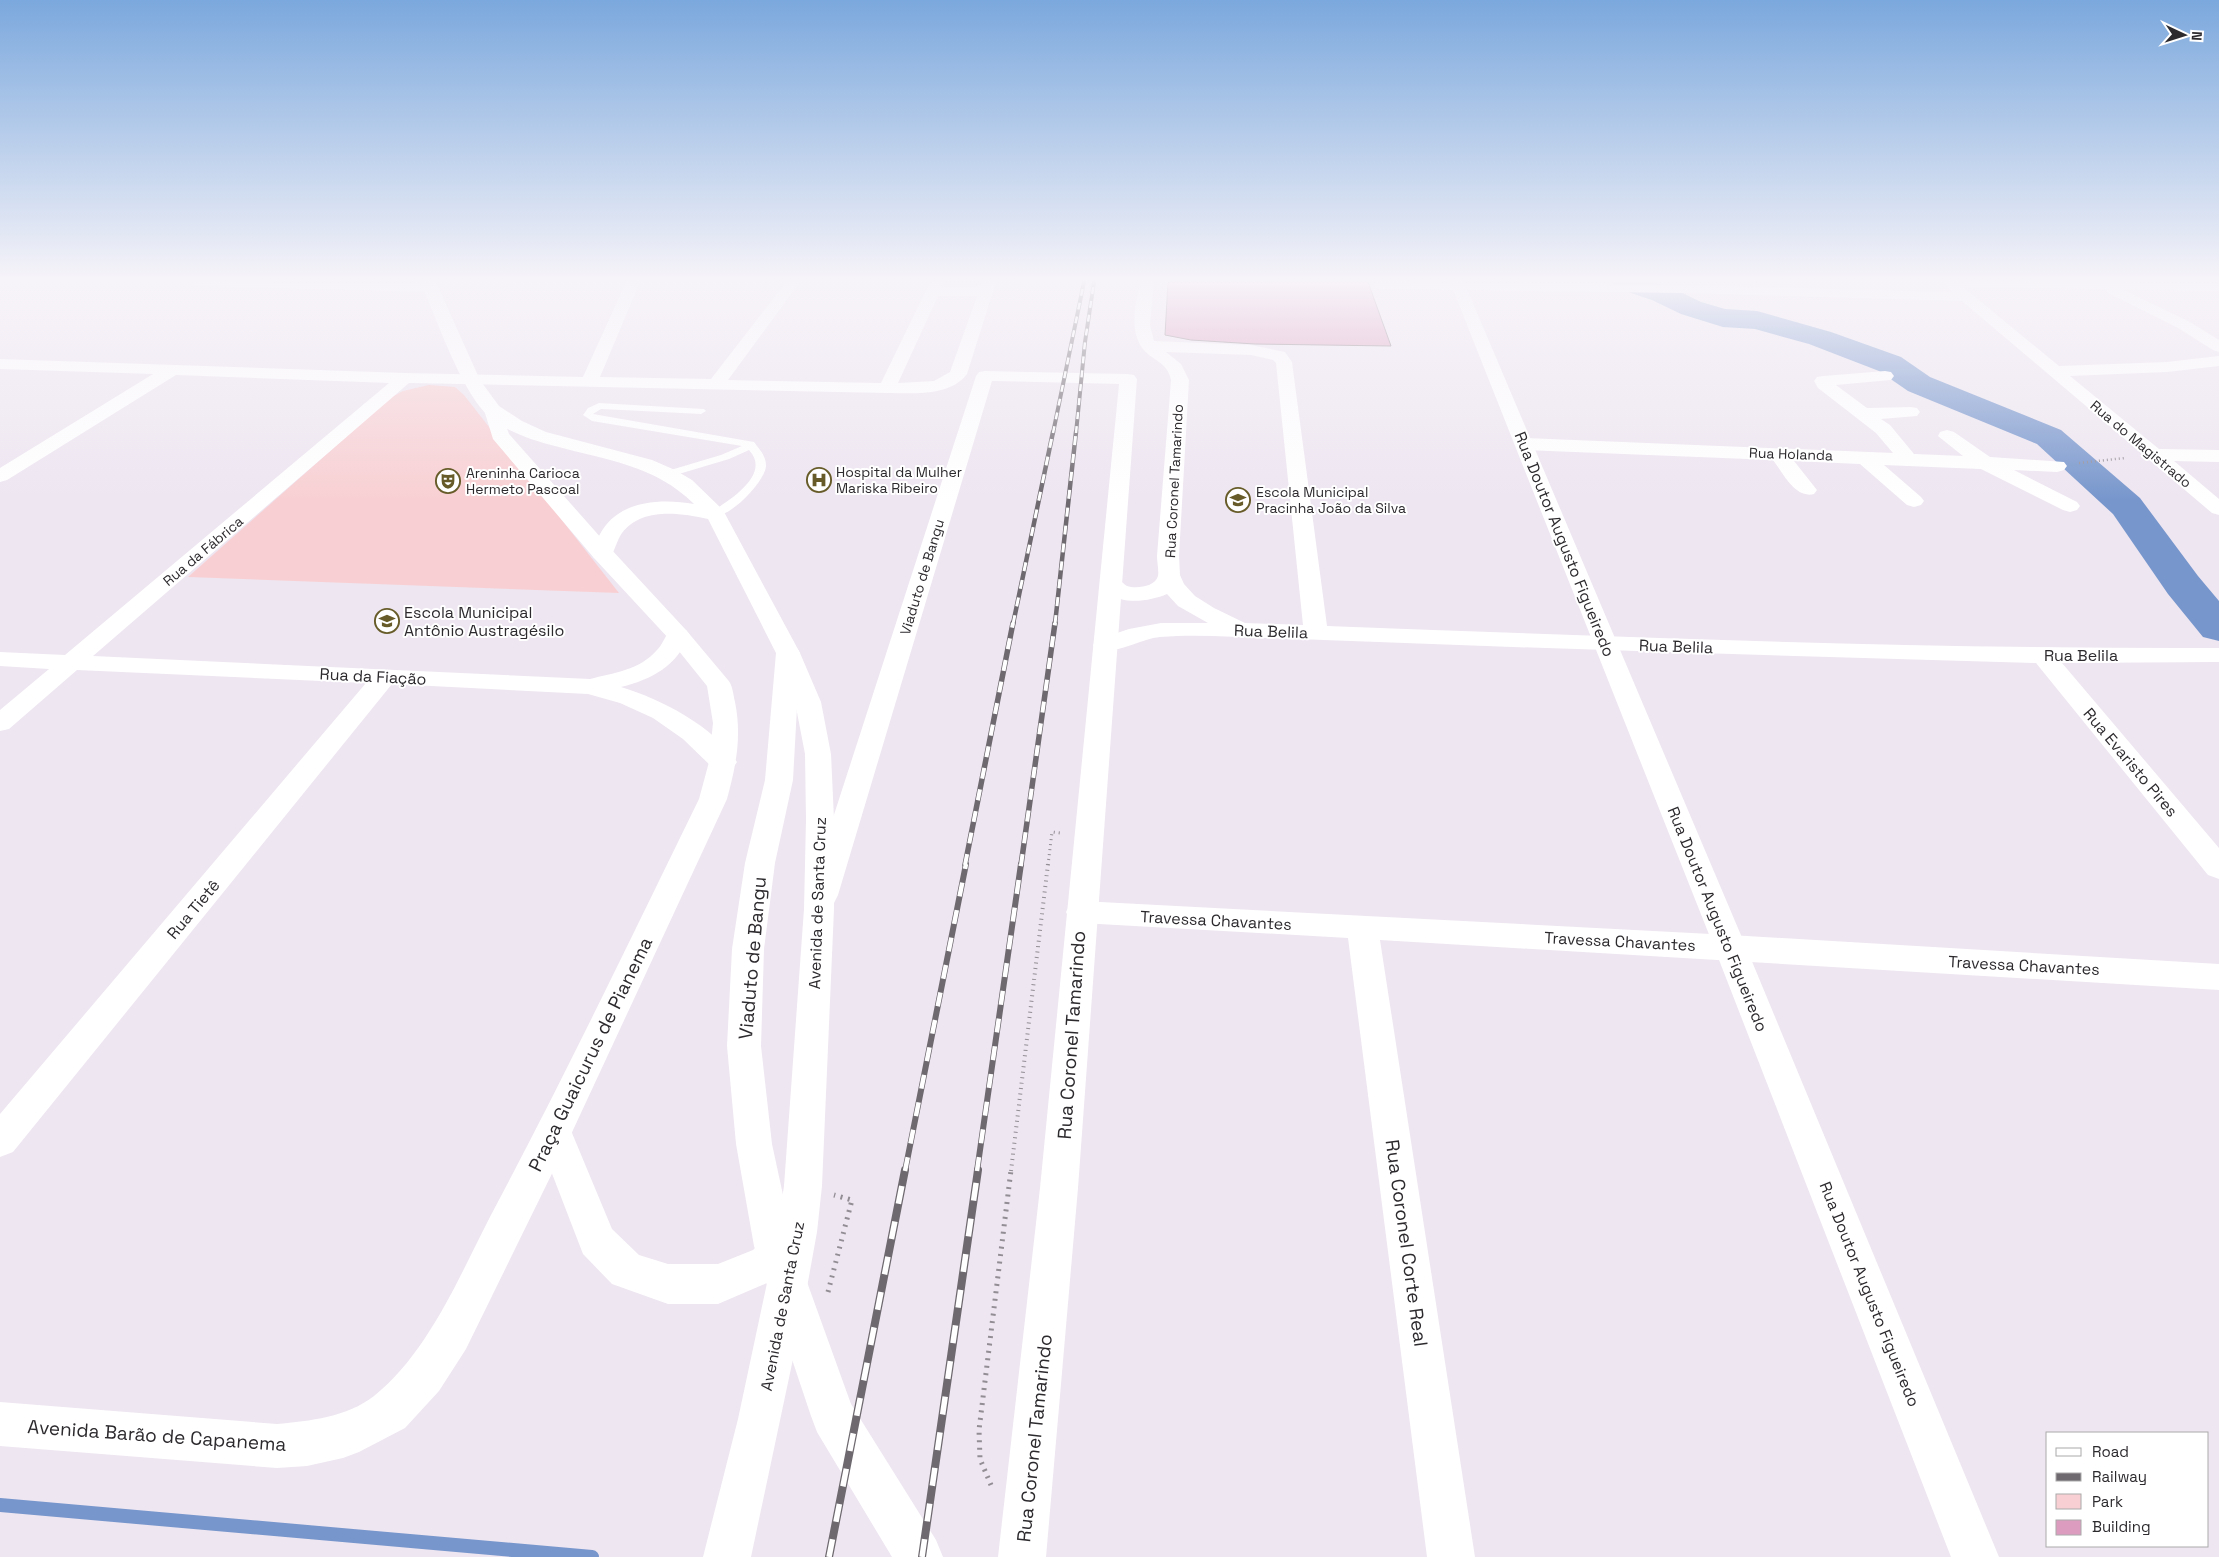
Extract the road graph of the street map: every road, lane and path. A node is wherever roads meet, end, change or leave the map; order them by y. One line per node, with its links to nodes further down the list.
1 (461, 355): 16 (street, Avenida de Santa Cruz)
2 (601, 355): 17 (street)
3 (738, 355): 18 (street)
4 (902, 355): 19 (street)
5 (964, 355): 19 (street)
6 (1162, 355): 42 (street, Rua Coronel Tamarindo)
7 (1273, 355): 45 (street)
8 (1488, 355): 25 (street, Rua Doutor Augusto Figueiredo)
9 (2035, 355): 13 (street, Rua do Magistrado)
10 (2219, 361): 13 (street)
11 (0, 364): 12 (street)
12 (174, 369): 15 (street); 35 (street)
13 (2055, 371): 28 (street, Rua do Magistrado)
14 (1885, 376): 23 (street)
15 (405, 378): 16 (street); 53 (street, Rua da Fábrica)
16 (472, 380): 17 (street); 20 (street, Avenida de Santa Cruz)
17 (590, 380): 18 (street)
18 (716, 384): 19 (street)
19 (886, 388)
20 (493, 410): 34 (street, Avenida de Santa Cruz); 41 (street, Avenida de Santa Cruz)
21 (701, 411): 26 (lane)
22 (1911, 412): 23 (street)
23 (1865, 414): 31 (street)
24 (1947, 436): 32 (street)
25 (1526, 444): 27 (street, Rua Holanda); 48 (street, Rua Doutor Augusto Figueiredo)
26 (750, 446): 34 (lane); 40 (lane)
27 (1778, 454): 29 (street, Rua Holanda); 36 (street)
28 (2156, 455): 30 (street); 39 (street, Rua do Magistrado)
29 (1864, 457): 31 (street, Rua Holanda); 37 (street)
30 (2215, 457)
31 (1907, 458): 32 (street, Rua Holanda)
32 (1985, 463): 33 (street, Rua Holanda); 38 (street)
33 (2057, 466)
34 (668, 474): 40 (street, Avenida de Santa Cruz)
35 (0, 476)
36 (1807, 490)
37 (1914, 501)
38 (2070, 506)
39 (2219, 509)
40 (716, 514): 41 (street); 49 (street, Avenida de Santa Cruz)
41 (602, 553): 46 (street, Avenida de Santa Cruz)
42 (1169, 576): 43 (street, Rua Coronel Tamarindo); 44 (street, Rua Coronel Tamarindo)
43 (1111, 582): 47 (street, Rua Coronel Tamarindo); 59 (street, Viaduto de Bangu)
44 (1244, 630): 45 (street, Rua Belila); 47 (street, Rua Belila)
45 (1316, 633): 48 (street, Rua Belila)
46 (678, 635): 55 (street); 57 (street, Praça Guaicurus de Pianema)
47 (1106, 644): 60 (street, Rua Coronel Tamarindo)
48 (1606, 644): 51 (street, Rua Belila); 62 (street, Rua Doutor Augusto Figueiredo)
49 (788, 653): 59 (street, Avenida de Santa Cruz); 72 (street, Viaduto de Bangu)
50 (2219, 655): 51 (street, Rua Belila)
51 (2043, 656): 58 (street, Rua Evaristo Pires)
52 (0, 659): 53 (street, Rua da Fiação)
53 (72, 662): 54 (street, Rua da Fiação); 56 (street, Rua da Fábrica)
54 (385, 677): 55 (street, Rua da Fiação); 65 (street, Rua Tietê)
55 (588, 686): 57 (street, Rua da Fiação)
56 (0, 723)
57 (723, 762): 64 (street, Praça Guaicurus de Pianema)
58 (2219, 868)
59 (819, 909): 67 (street, Avenida de Santa Cruz)
60 (1081, 912): 61 (street, Travessa Chavantes); 73 (street, Rua Coronel Tamarindo)
61 (1363, 929): 62 (street, Travessa Chavantes); 74 (street, Rua Coronel Corte Real)
62 (1730, 947): 63 (street, Travessa Chavantes); 75 (street, Rua Doutor Augusto Figueiredo)
63 (2219, 977)
64 (554, 1132): 67 (street); 70 (street, Praça Guaicurus de Pianema)
65 (0, 1141)
66 (838, 1196): 68 (path)
67 (797, 1232): 71 (street, Avenida de Santa Cruz)
68 (826, 1300)
69 (0, 1424): 70 (street, Avenida Barão de Capanema)
70 (343, 1436)
71 (727, 1557)
72 (919, 1557)
73 (1022, 1557)
74 (1451, 1557)
75 (1976, 1557)

